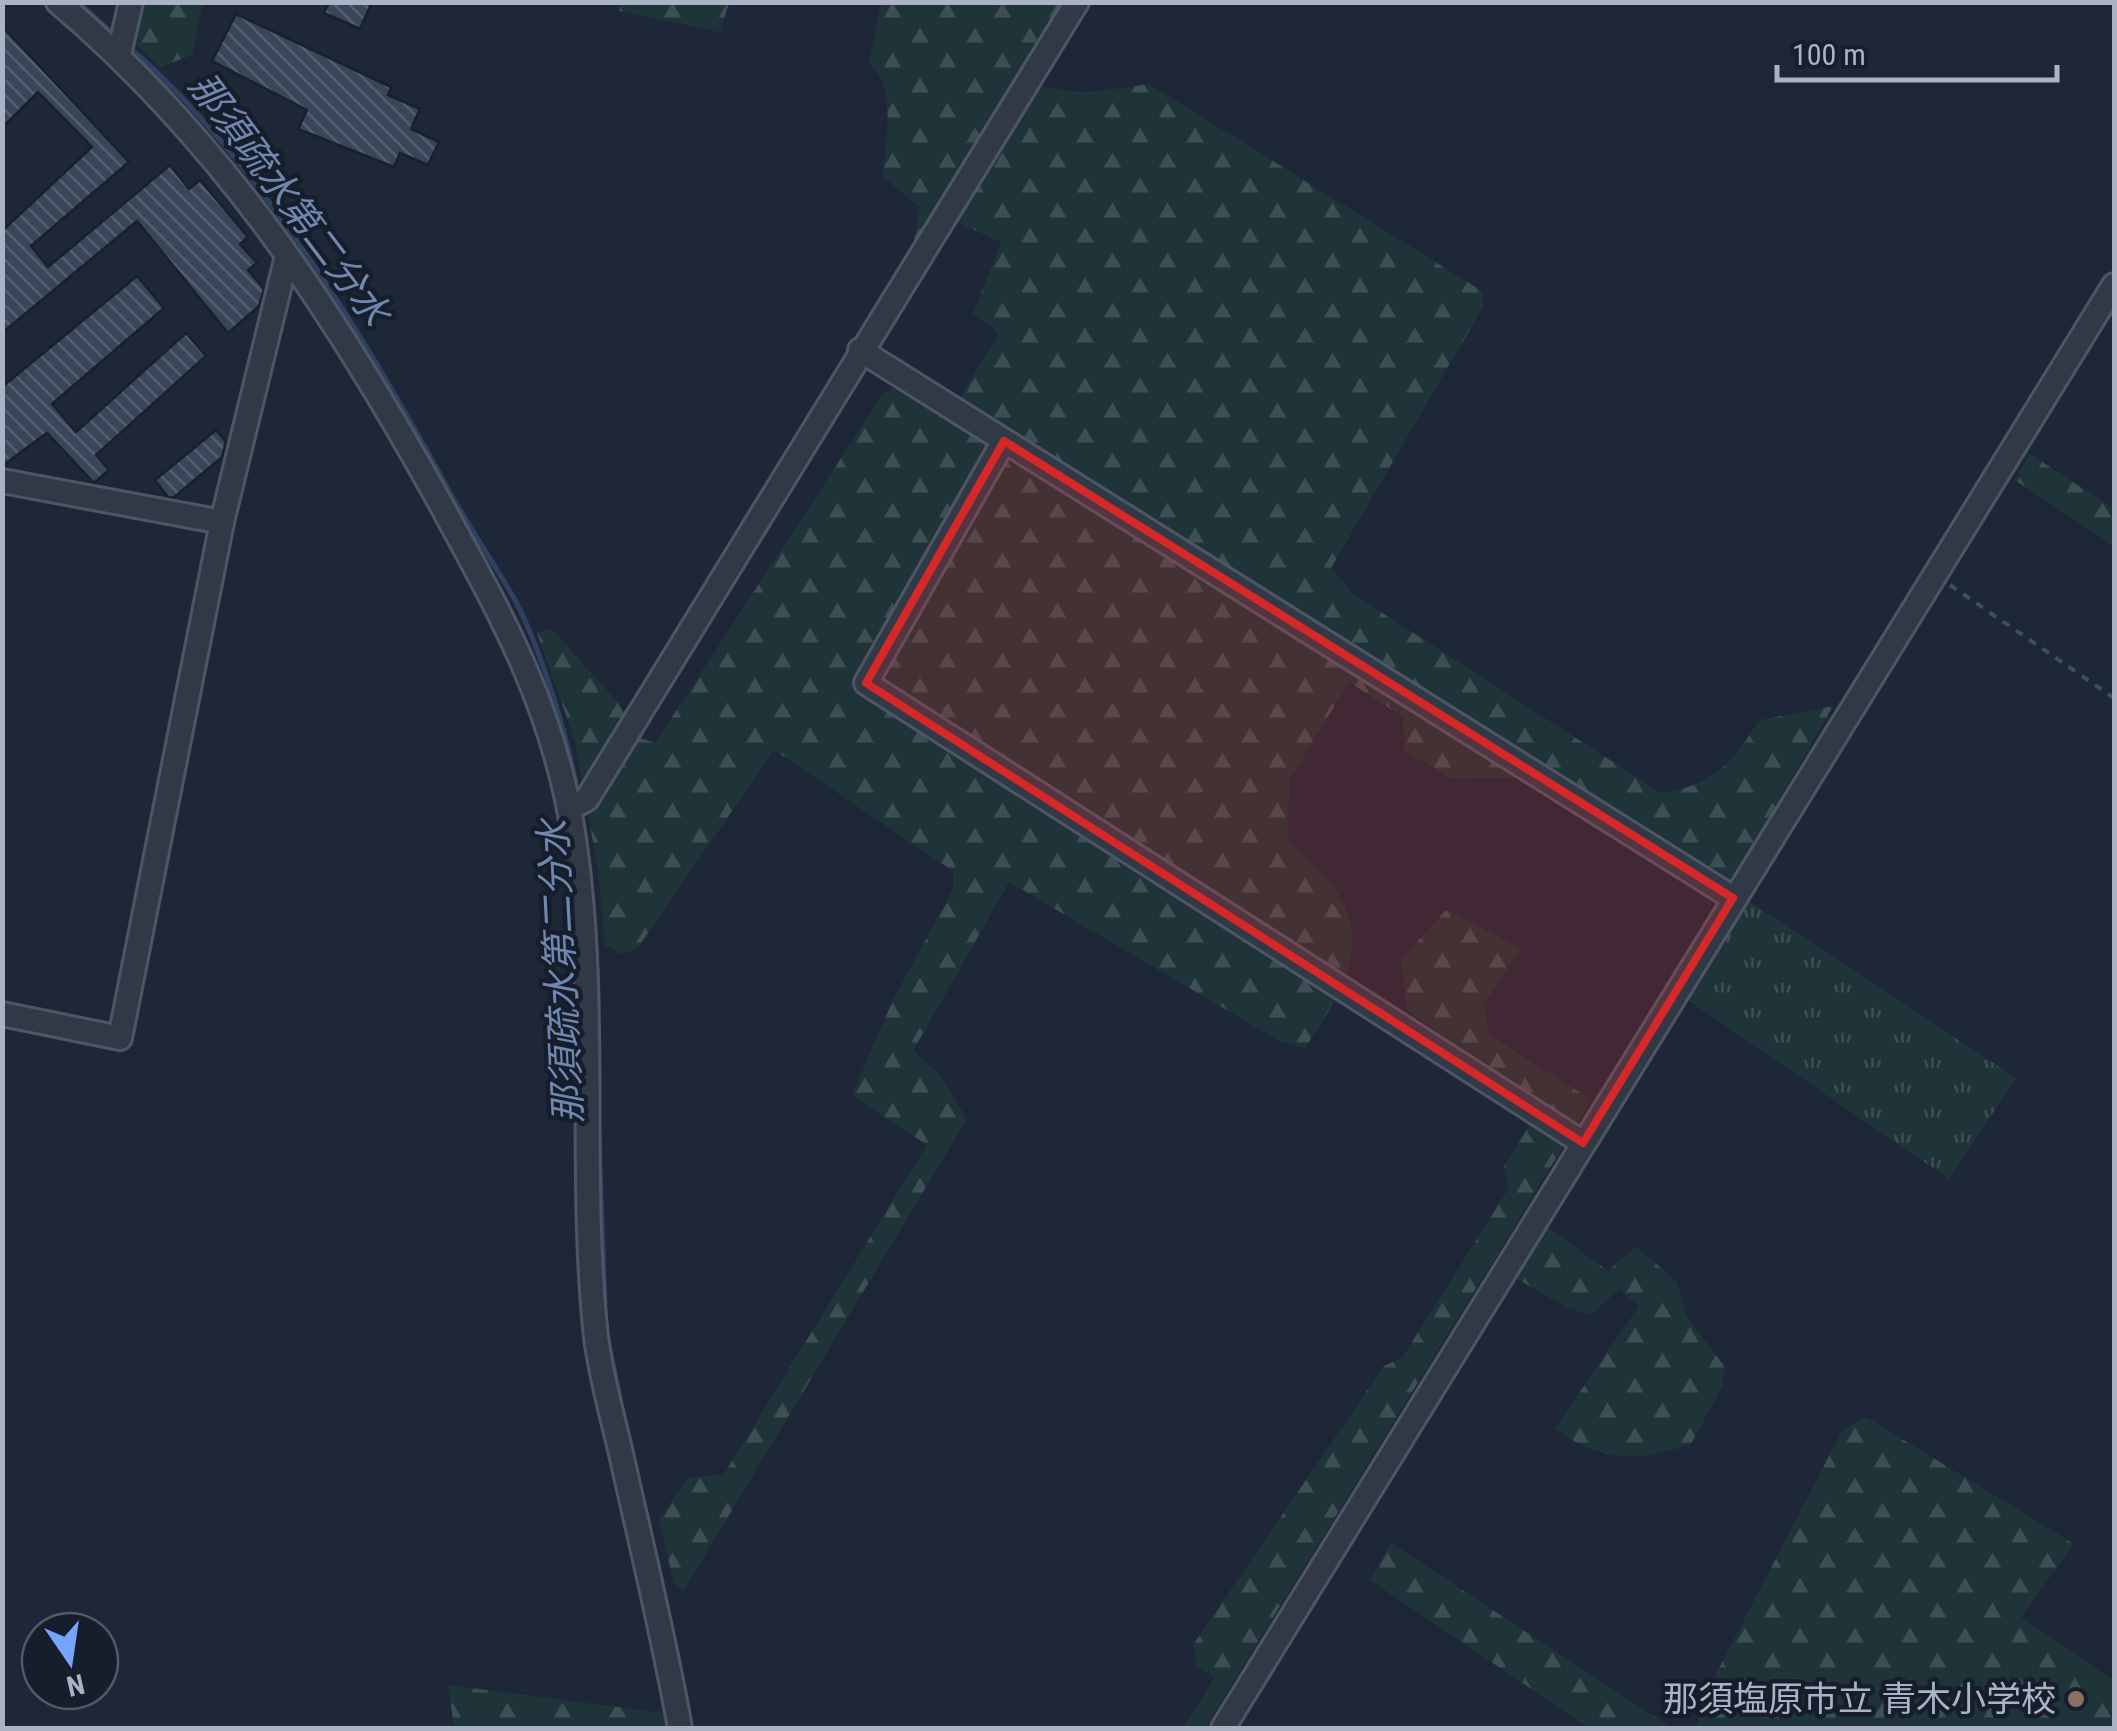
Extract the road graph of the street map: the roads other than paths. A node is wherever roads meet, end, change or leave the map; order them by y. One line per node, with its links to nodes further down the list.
1 (58, 2): 4 (street)
2 (130, 2): 4 (street)
3 (1077, 2): 7 (street)
4 (120, 54): 5 (street)
5 (287, 256): 10 (street); 11 (street)
6 (2114, 285): 12 (street)
7 (860, 350): 8 (street); 11 (street)
8 (1004, 441): 12 (street); 14 (street)
9 (2, 481): 10 (street)
10 (222, 522): 13 (street)
11 (569, 810): 15 (street)
12 (1733, 898): 14 (street)
13 (2, 1014)
14 (1583, 1143): 16 (street)
15 (680, 1728)
16 (1223, 1728)

